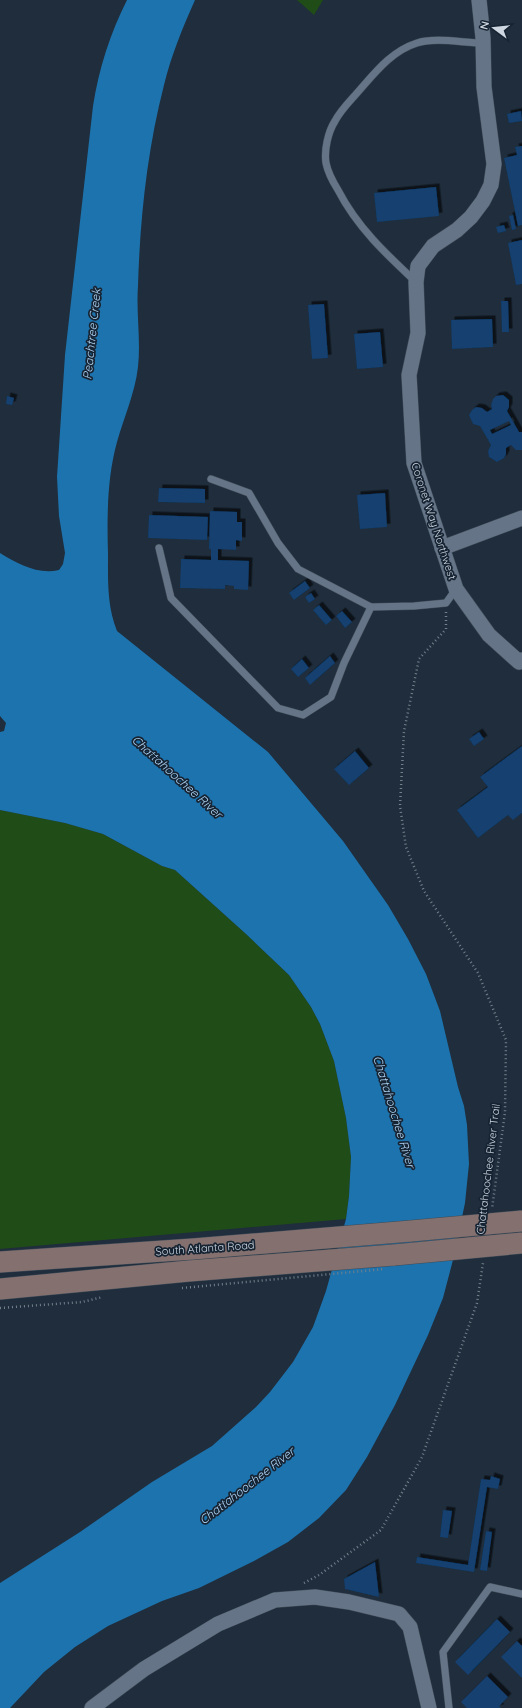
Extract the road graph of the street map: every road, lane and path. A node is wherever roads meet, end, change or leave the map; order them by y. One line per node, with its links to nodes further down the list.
1 (479, 0): 2 (street, Coronet Way Northwest)
2 (483, 43): 3 (street, Coronet Way Northwest); 3 (lane)
3 (416, 282): 7 (street, Coronet Way Northwest)
4 (211, 479): 10 (lane)
5 (522, 518): 7 (street)
6 (159, 548): 10 (lane)
7 (442, 548): 8 (street, Coronet Way Northwest)
8 (456, 589): 9 (lane); 11 (street, Coronet Way Northwest)
9 (446, 603): 10 (lane); 12 (path, Chattahoochee River Trail)
10 (371, 607)
11 (521, 662)
12 (491, 1215)
13 (522, 1221): 16 (main road, South Atlanta Road, bridge)
14 (522, 1243): 17 (main road, South Atlanta Road, bridge)
15 (489, 1260): 20 (path)
16 (0, 1262)
17 (390, 1262): 18 (main road, South Atlanta Road); 18 (path, bridge)
18 (186, 1279): 19 (main road, South Atlanta Road)
19 (0, 1289)
20 (300, 1586)
21 (522, 1594): 24 (lane)
22 (92, 1708): 23 (street)
23 (429, 1708)
24 (449, 1708)

